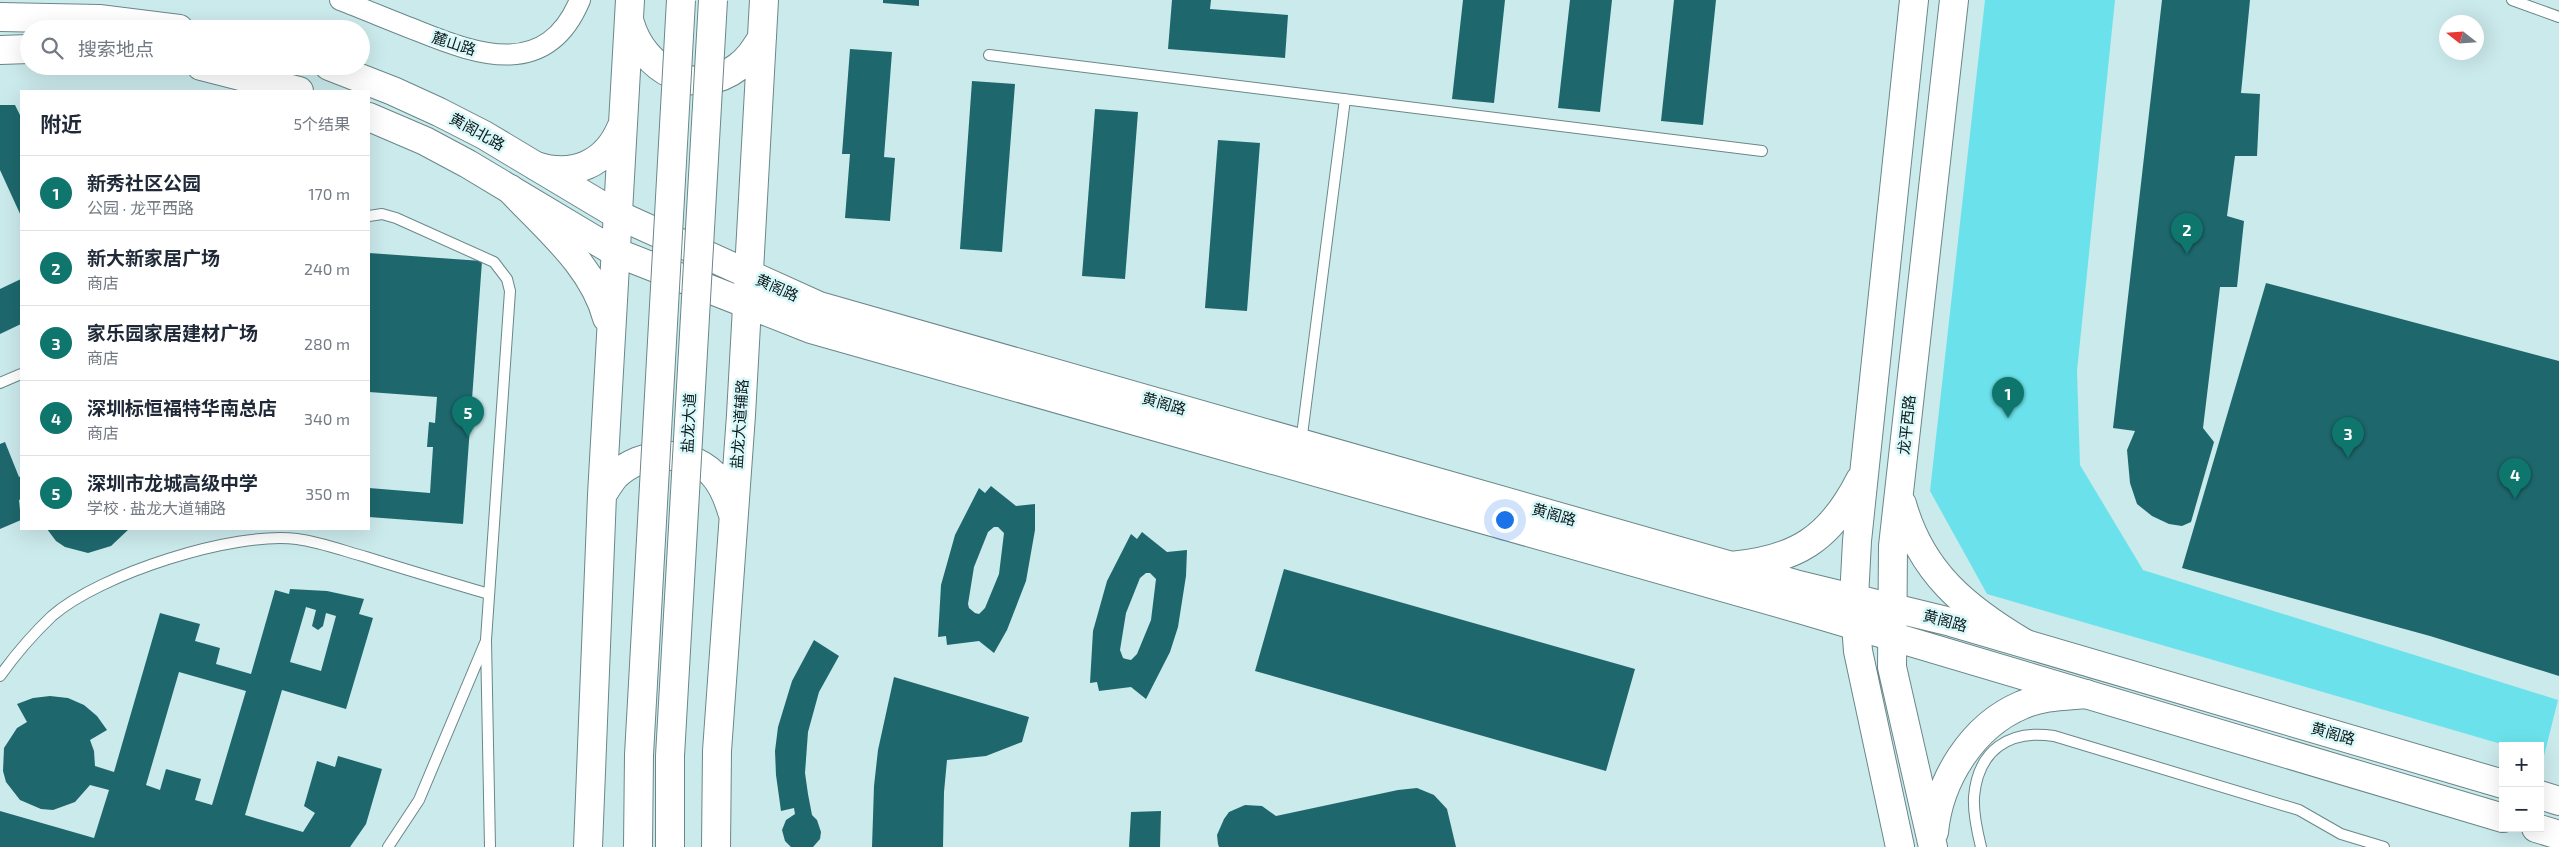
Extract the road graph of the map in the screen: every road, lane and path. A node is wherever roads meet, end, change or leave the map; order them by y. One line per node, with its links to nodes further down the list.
1 (340, 0): 2 (street, 麓山路)
2 (580, 0)
3 (681, 0): 63 (main road, 盐龙大道, bridge)
4 (713, 0): 64 (main road, 盐龙大道, bridge)
5 (764, 0): 13 (main road, 盐龙大道辅路)
6 (1914, 0): 29 (main road)
7 (1954, 0): 30 (main road, 龙平西路)
8 (2512, 0): 10 (lane)
9 (630, 10): 13 (main road); 22 (main road)
10 (2559, 16)
11 (0, 17): 12 (main road)
12 (108, 20)
13 (762, 38): 31 (main road, 盐龙大道辅路)
14 (20, 49): 15 (main road)
15 (0, 50)
16 (989, 55): 20 (lane)
17 (236, 75): 19 (main road)
18 (353, 75): 24 (main road, 黄阁北路)
19 (295, 90)
20 (1345, 99): 23 (lane); 36 (lane)
21 (370, 117): 25 (main road)
22 (621, 127): 24 (main road); 26 (main road)
23 (1762, 151)
24 (536, 166): 26 (main road, 黄阁北路)
25 (510, 189): 28 (main road); 33 (main road)
26 (616, 214): 28 (main road); 31 (main road, 黄阁路)
27 (370, 216): 44 (lane)
28 (615, 252): 32 (main road, 黄阁路); 33 (main road)
29 (1886, 264): 30 (main road); 37 (main road)
30 (1924, 269): 38 (main road, 龙平西路)
31 (749, 275): 32 (main road, 盐龙大道辅路); 36 (main road, 黄阁路)
32 (747, 303): 36 (main road, 黄阁路); 40 (main road, 盐龙大道辅路)
33 (611, 331): 39 (main road)
34 (20, 374): 35 (lane)
35 (0, 383)
36 (1300, 455): 43 (main road, 黄阁路); 47 (main road, 黄阁路)
37 (1864, 472): 43 (main road); 45 (main road)
38 (1899, 494): 46 (main road, 龙平西路); 50 (main road)
39 (602, 496): 40 (main road); 62 (main road)
40 (732, 513): 65 (main road, 盐龙大道辅路)
41 (290, 530): 42 (lane)
42 (295, 539): 44 (lane); 51 (lane)
43 (1730, 566): 45 (main road, 黄阁路)
44 (490, 594): 49 (lane)
45 (1854, 598): 46 (main road, 黄阁路); 47 (main road)
46 (1891, 607): 48 (main road, 龙平西路); 50 (main road, 黄阁路)
47 (1855, 626): 48 (main road, 黄阁路); 66 (main road)
48 (1891, 636): 52 (main road, 黄阁路); 59 (main road, 龙平西路)
49 (486, 640): 60 (lane); 61 (lane)
50 (2024, 643): 53 (main road, 黄阁路)
51 (0, 676)
52 (2086, 694): 56 (main road, 黄阁路); 59 (main road)
53 (2499, 783)
54 (2544, 796): 55 (main road)
55 (2559, 801)
56 (2499, 817)
57 (2544, 830): 58 (main road)
58 (2559, 835)
59 (1933, 845)
60 (388, 847)
61 (490, 847)
62 (588, 847)
63 (638, 847)
64 (670, 847)
65 (716, 847)
66 (1900, 847)
67 (1981, 847): 68 (lane)
68 (2384, 847)

